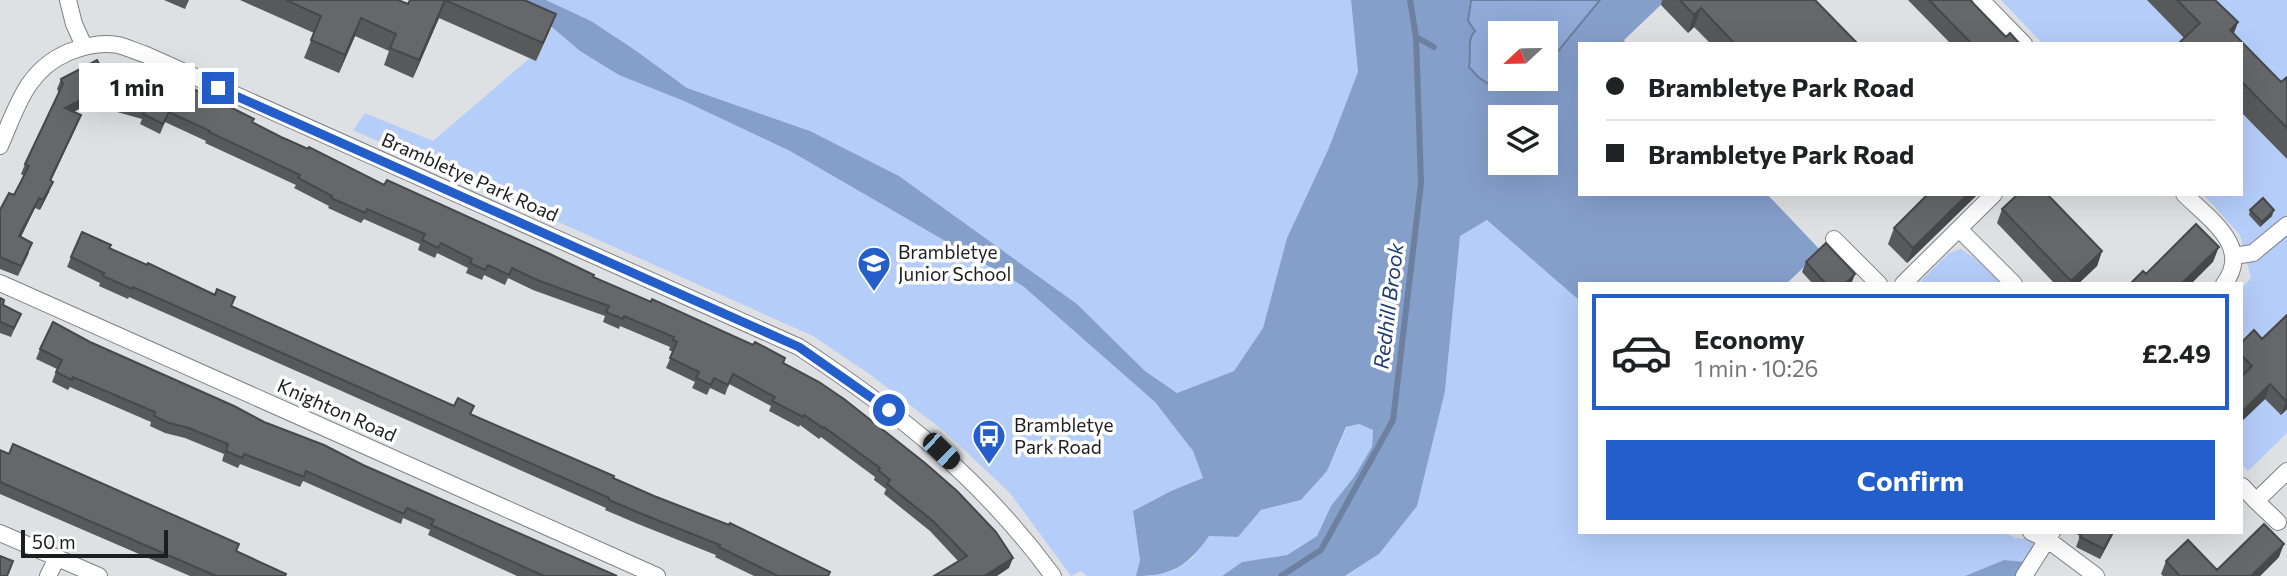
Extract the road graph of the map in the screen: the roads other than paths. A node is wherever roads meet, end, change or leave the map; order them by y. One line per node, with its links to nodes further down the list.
1 (68, 0): 4 (street)
2 (1981, 0): 3 (street)
3 (2022, 42)
4 (84, 46): 5 (street, Brambletye Park Road); 27 (street, Brambletye Park Road)
5 (0, 146)
6 (1992, 196): 9 (street)
7 (2186, 196): 11 (street)
8 (2287, 225): 11 (street)
9 (1959, 229): 13 (street); 14 (street)
10 (1835, 239): 12 (street)
11 (2234, 256): 15 (street)
12 (1874, 282)
13 (1905, 282)
14 (2012, 282)
15 (2225, 282)
16 (0, 283): 26 (street, Knighton Road)
17 (2287, 471): 19 (street)
18 (2243, 487): 19 (street)
19 (2256, 501): 20 (street)
20 (2278, 522)
21 (0, 533): 23 (street)
22 (2050, 536): 28 (street); 29 (street)
23 (57, 558): 24 (street); 25 (street)
24 (48, 576)
25 (99, 576)
26 (657, 576)
27 (1053, 576)
28 (2024, 576)
29 (2096, 576)

